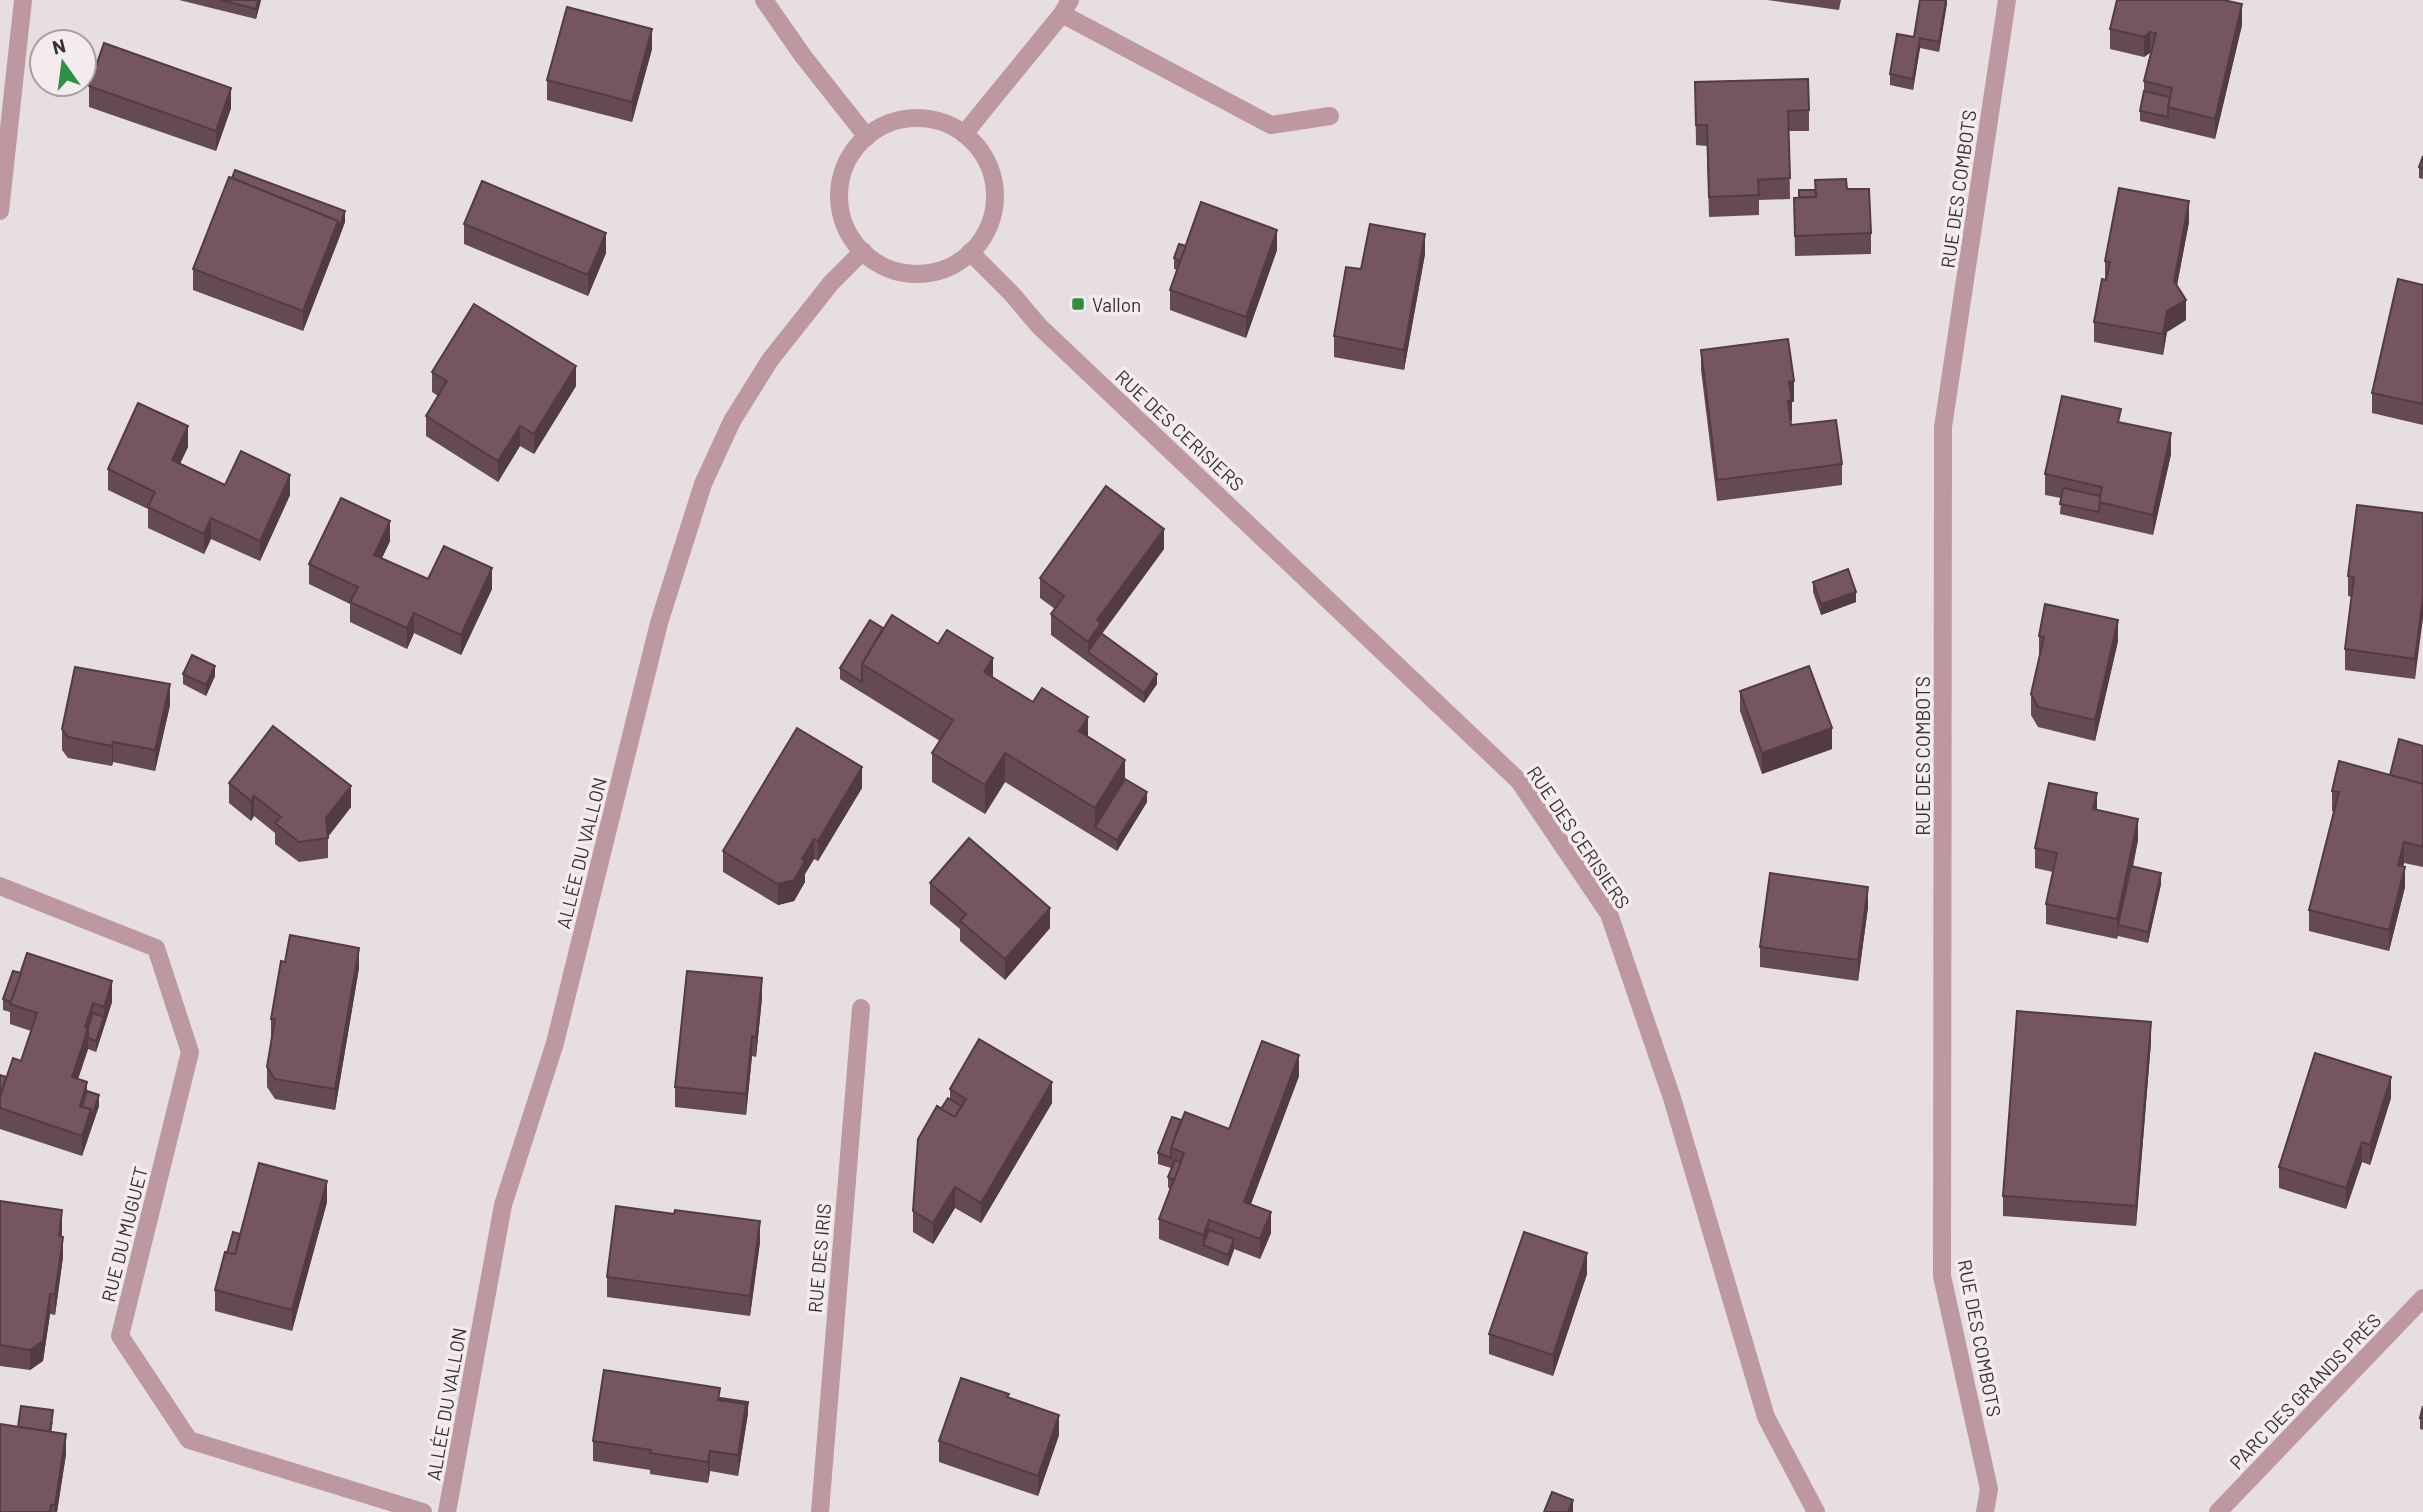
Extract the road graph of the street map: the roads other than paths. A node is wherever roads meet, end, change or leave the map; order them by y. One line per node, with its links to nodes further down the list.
1 (23, 0): 8 (street)
2 (764, 0): 7 (street)
3 (2007, 0): 19 (street, RUE DES COMBOTS)
4 (1066, 7): 5 (street); 6 (street)
5 (1330, 116)
6 (964, 134): 7 (street); 11 (street)
7 (867, 137): 10 (street)
8 (4, 145): 9 (street)
9 (0, 211)
10 (863, 251): 11 (street); 16 (street, ALLÉE DU VALLON)
11 (970, 252): 18 (street, RUE DES CERISIERS)
12 (0, 886): 15 (street, RUE DU MUGUET)
13 (861, 1008): 17 (street, RUE DES IRIS)
14 (2423, 1298): 20 (street, PARC DES GRANDS PRÉS)
15 (423, 1512)
16 (447, 1512)
17 (820, 1512)
18 (1816, 1512)
19 (1985, 1512)
20 (2218, 1512)

